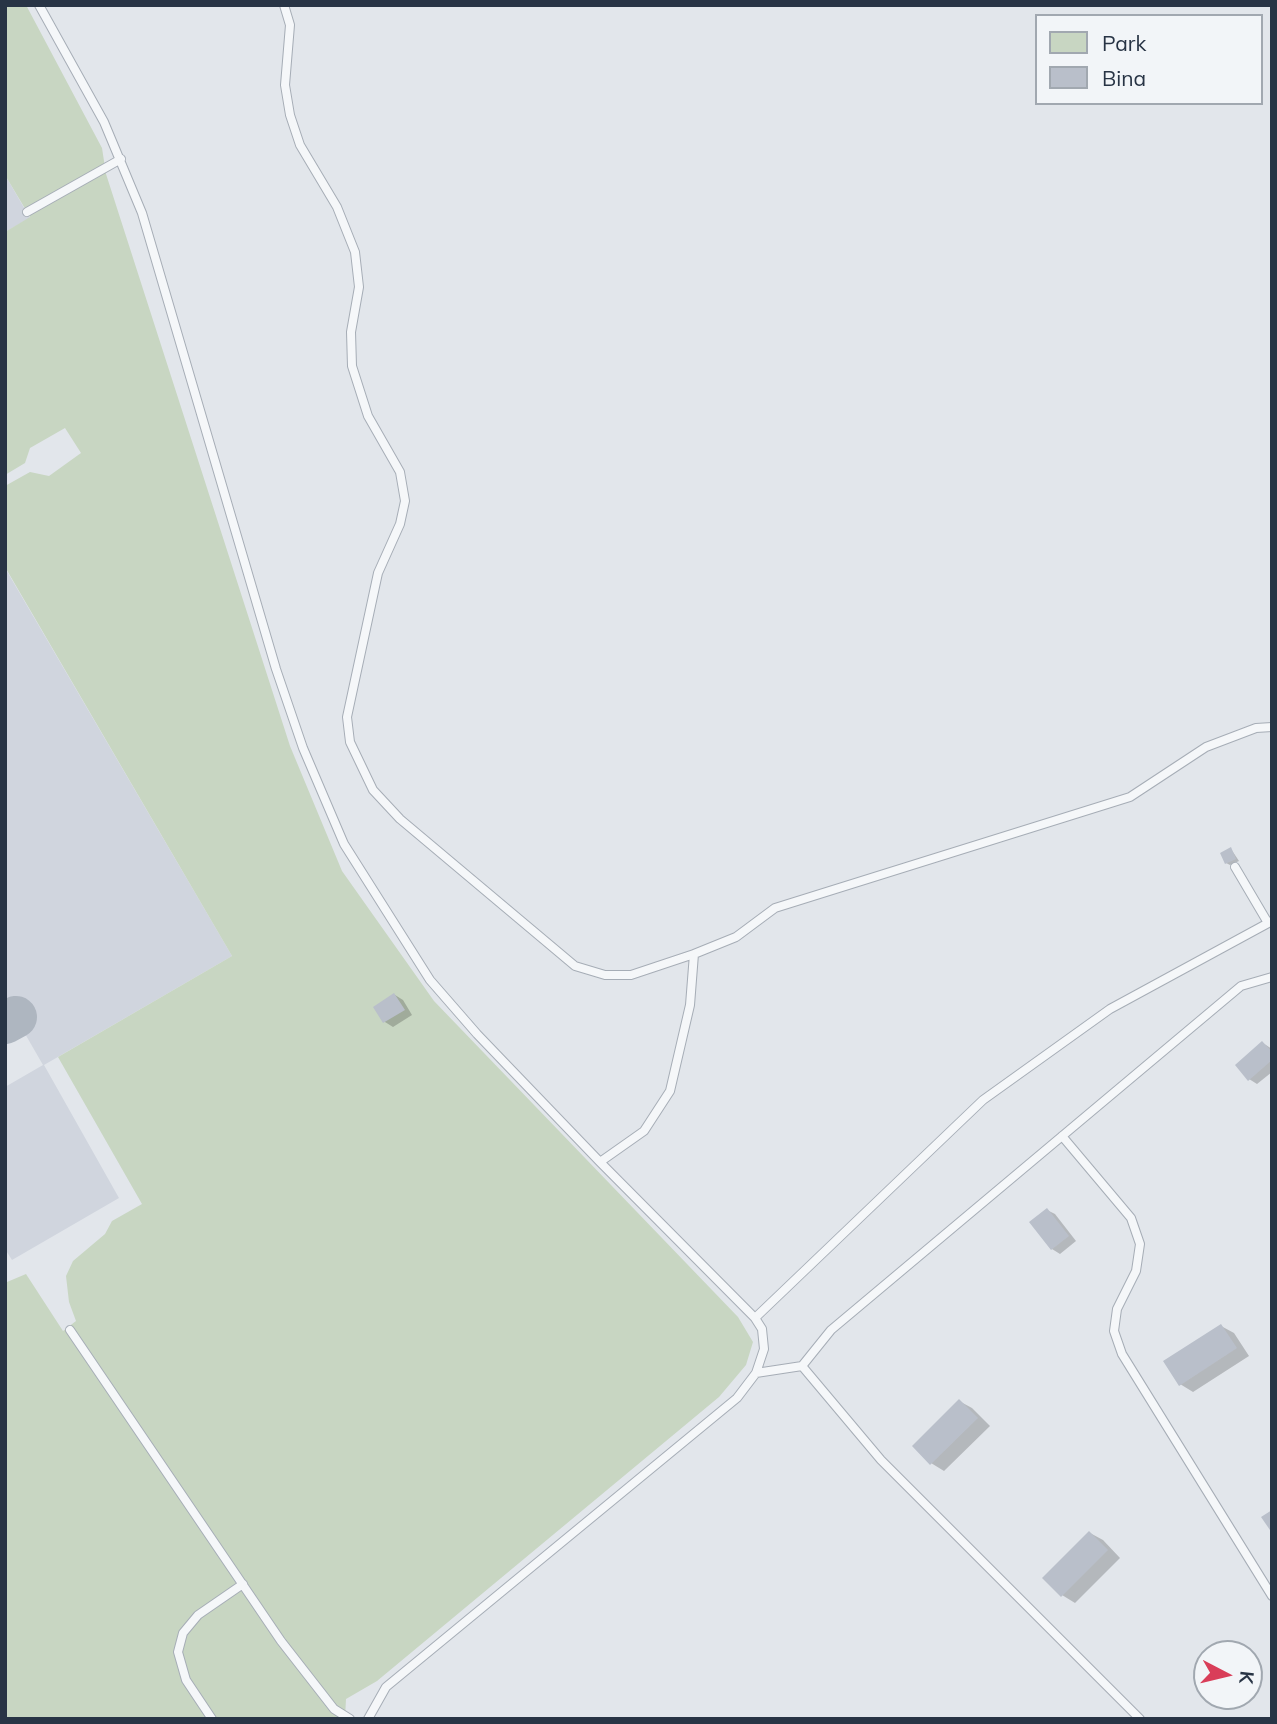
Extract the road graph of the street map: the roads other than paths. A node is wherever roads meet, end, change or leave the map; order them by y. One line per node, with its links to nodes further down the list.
1 (39, 5): 3 (lane)
2 (284, 5): 8 (lane)
3 (121, 159): 4 (lane); 11 (lane)
4 (27, 212)
5 (1272, 727): 8 (lane)
6 (1235, 867): 7 (lane)
7 (1270, 922): 12 (lane)
8 (694, 954): 11 (lane)
9 (1272, 977): 10 (lane)
10 (1062, 1136): 14 (lane); 17 (lane)
11 (600, 1162): 12 (lane)
12 (755, 1318): 15 (lane)
13 (70, 1330): 16 (lane)
14 (802, 1366): 15 (lane); 21 (lane)
15 (756, 1373): 20 (lane)
16 (243, 1584): 18 (lane); 19 (lane)
17 (1272, 1596)
18 (212, 1719)
19 (349, 1719)
20 (368, 1719)
21 (1140, 1719)

